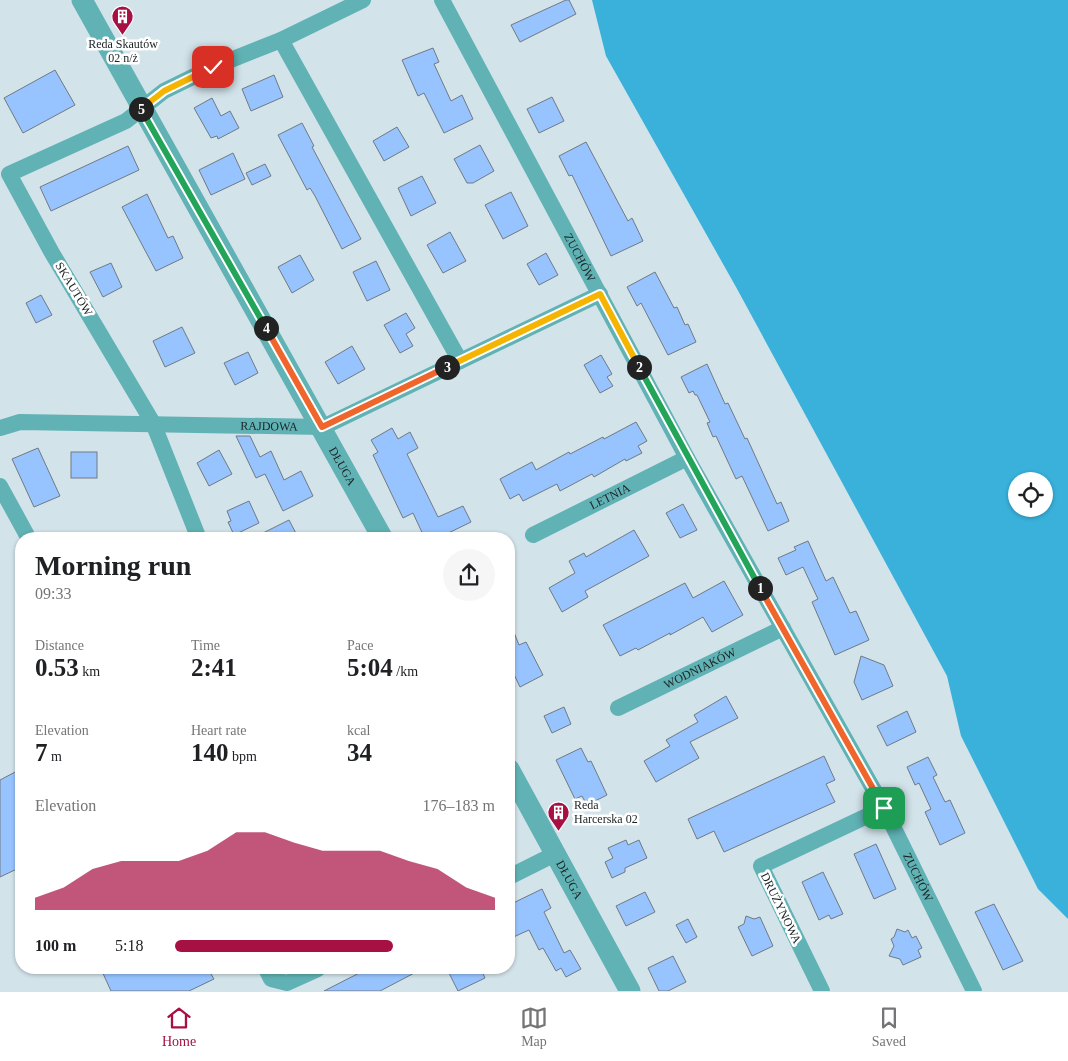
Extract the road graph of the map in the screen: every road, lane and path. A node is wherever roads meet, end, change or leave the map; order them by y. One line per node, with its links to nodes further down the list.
1 (82, 0): 5 (street, DŁUGA)
2 (363, 0): 4 (street)
3 (442, 0): 6 (street, ZUCHÓW)
4 (281, 40): 5 (street); 7 (street)
5 (141, 109): 8 (street, SKAUTÓW); 9 (street, DŁUGA)
6 (600, 294): 7 (street, RAJDOWA); 11 (street, ZUCHÓW)
7 (460, 361): 9 (street, RAJDOWA)
8 (153, 423): 9 (street, RAJDOWA); 10 (street, RAJDOWA); 14 (street, SKAUTÓW)
9 (322, 427): 15 (street, DŁUGA)
10 (0, 428)
11 (687, 458): 16 (street, LETNIA); 17 (street, ZUCHÓW)
12 (0, 486): 13 (street)
13 (25, 532)
14 (196, 532)
15 (379, 532)
16 (534, 535)
17 (783, 628): 18 (street, WODNIAKÓW); 20 (street, ZUCHÓW)
18 (618, 708)
19 (515, 780): 21 (street, DŁUGA)
20 (884, 808): 26 (street, DRUŻYNOWA); 27 (street, ZUCHÓW)
21 (555, 854): 22 (street); 25 (street, DŁUGA)
22 (515, 874)
23 (268, 974): 24 (street)
24 (307, 974)
25 (630, 991)
26 (822, 991)
27 (974, 991)

